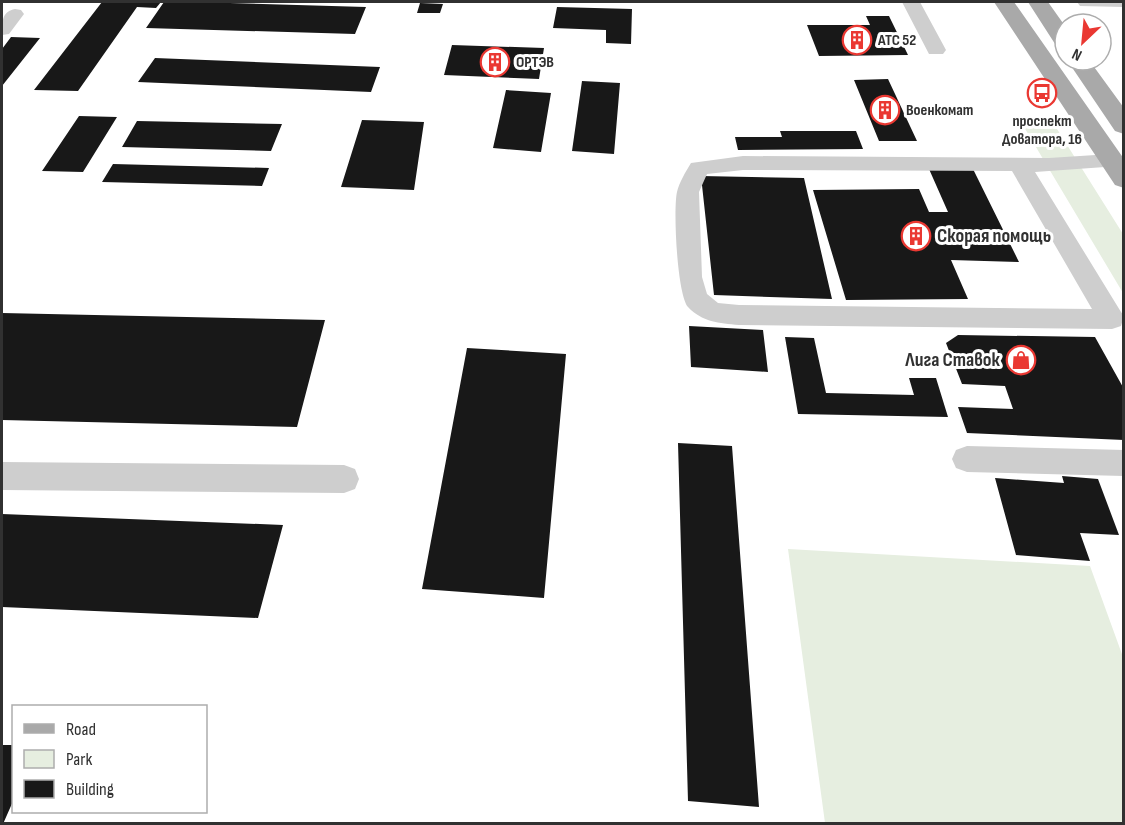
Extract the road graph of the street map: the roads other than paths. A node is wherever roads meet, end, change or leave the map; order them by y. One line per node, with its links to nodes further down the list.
1 (911, 2): 9 (street)
2 (1004, 2): 13 (main road)
3 (1038, 2): 7 (main road)
4 (1086, 2): 5 (street)
5 (1124, 2)
6 (15, 14): 8 (street)
7 (1053, 24)
8 (2, 30)
9 (936, 50)
10 (1086, 72): 11 (main road)
11 (1124, 126)
12 (1019, 164): 13 (street); 14 (street); 14 (street)
13 (1117, 170)
14 (1120, 326)
15 (967, 459): 16 (street)
16 (1124, 463)
17 (2, 477): 18 (street)
18 (344, 480)

